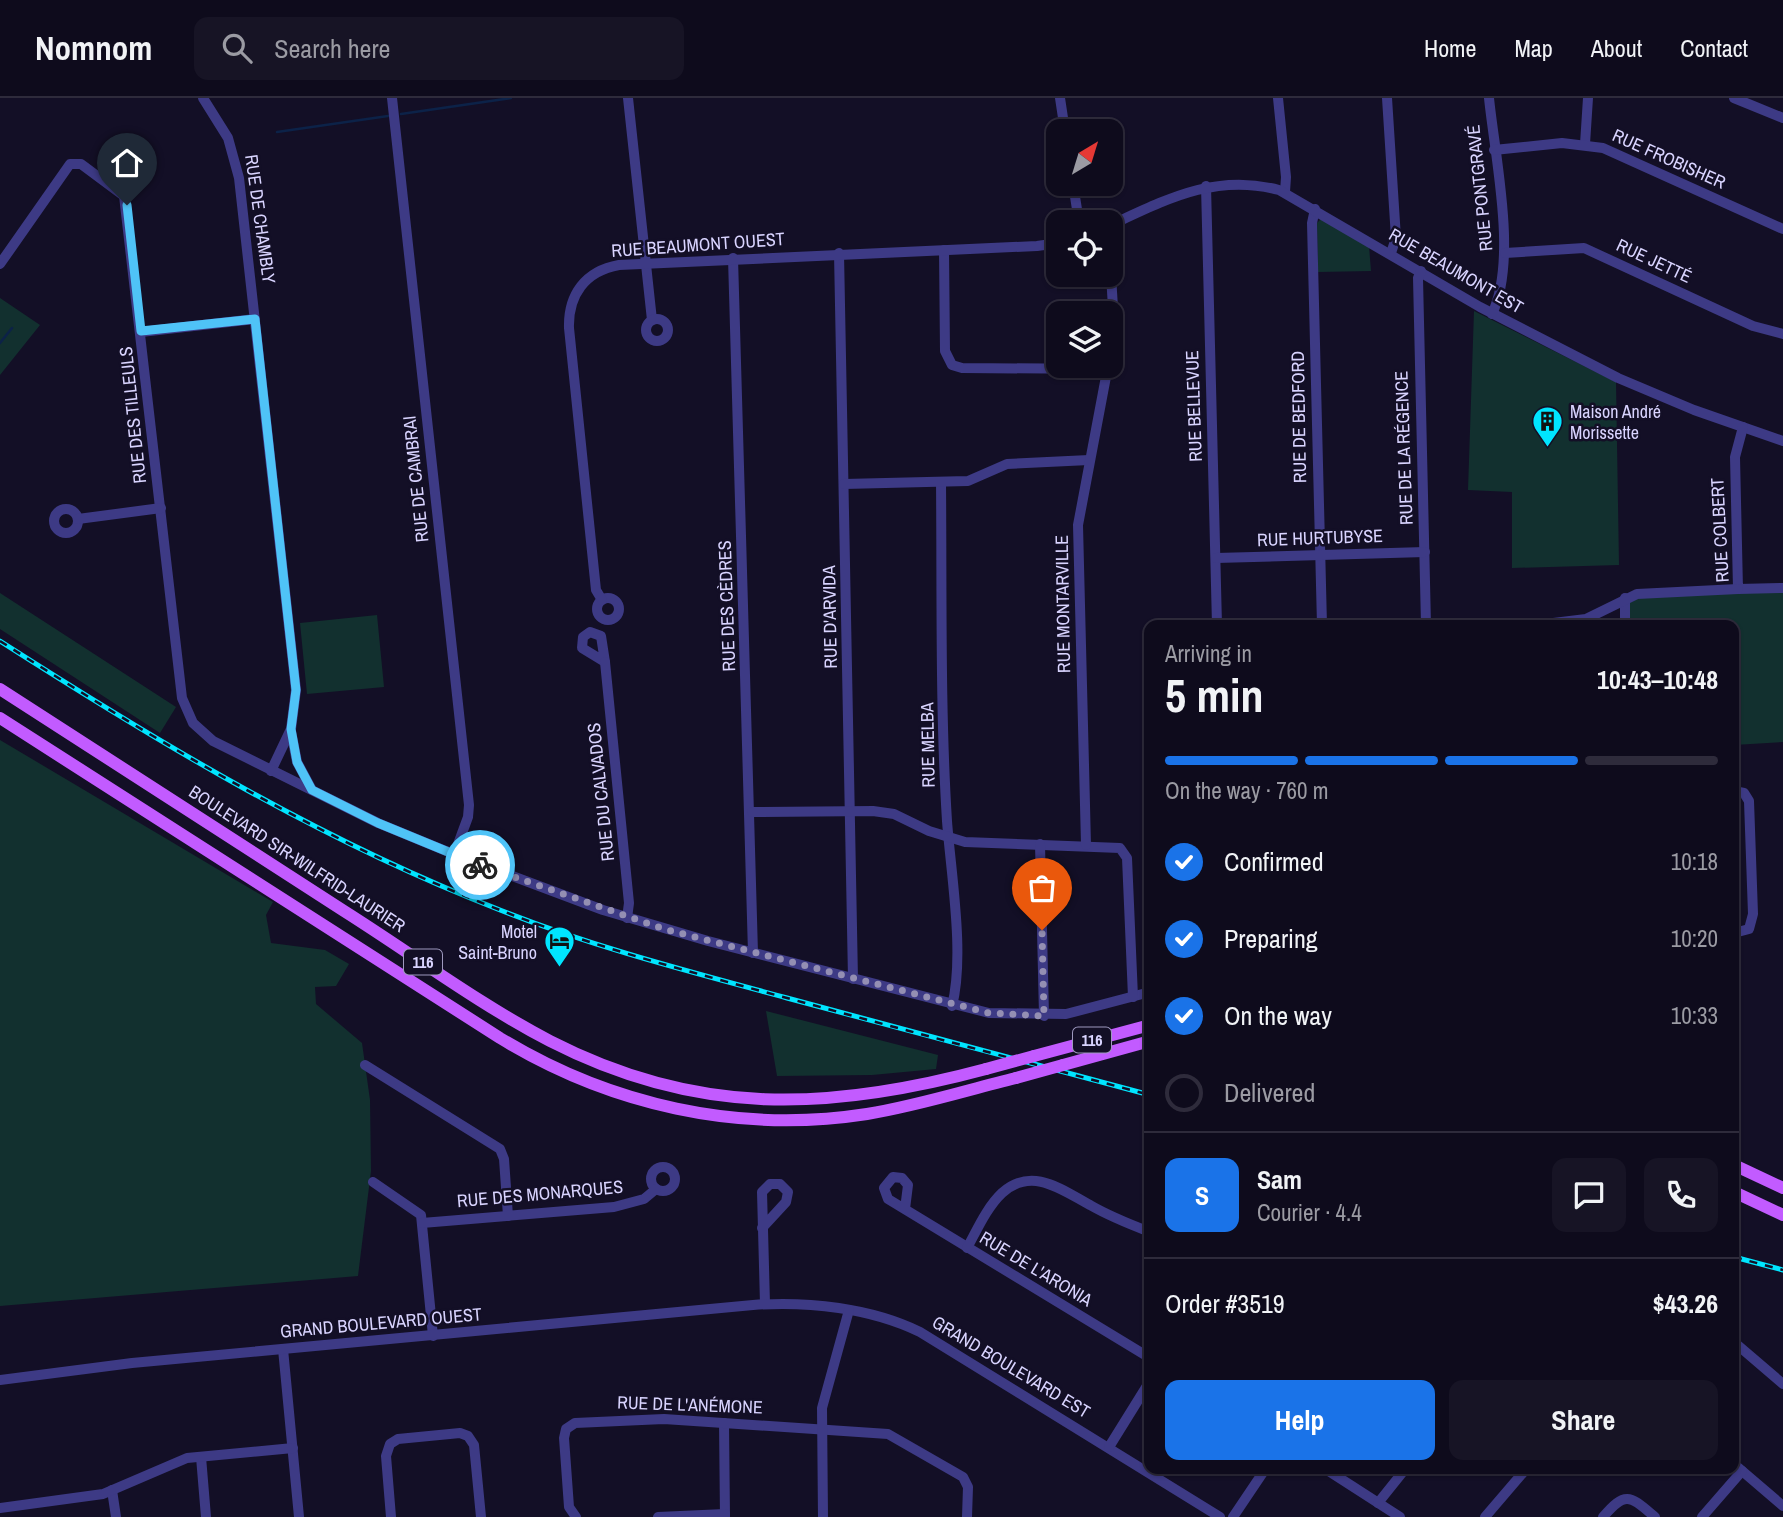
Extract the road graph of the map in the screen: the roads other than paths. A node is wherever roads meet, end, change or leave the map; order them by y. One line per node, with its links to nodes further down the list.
1 (204, 98): 30 (street, RUE DE CHAMBLY)
2 (392, 98): 67 (street, RUE DE CAMBRAI)
3 (628, 98): 27 (street)
4 (1073, 98): 10 (street)
5 (1278, 98): 16 (street)
6 (1387, 98): 23 (street)
7 (1489, 98): 14 (street, RUE PONTGRAVÉ)
8 (1588, 98): 13 (street)
9 (1734, 98): 11 (street)
10 (1060, 99): 12 (street)
11 (1783, 118)
12 (1063, 119)
13 (1585, 144): 14 (street, RUE FROBISHER); 19 (street, RUE FROBISHER)
14 (1494, 150): 24 (street, RUE PONTGRAVÉ)
15 (1206, 186): 16 (street, RUE BEAUMONT EST); 18 (street, RUE BEAUMONT EST); 45 (street, RUE BELLEVUE)
16 (1284, 192): 17 (street, RUE BEAUMONT EST)
17 (1315, 209): 23 (street, RUE BEAUMONT EST); 44 (street, RUE DE BEDFORD)
18 (1123, 219)
19 (1783, 229)
20 (1046, 244): 21 (street, RUE BEAUMONT OUEST)
21 (944, 250): 22 (street, RUE BEAUMONT OUEST); 34 (street)
22 (839, 253): 25 (street, RUE BEAUMONT OUEST); 40 (street, RUE D'ARVIDA)
23 (1391, 253): 28 (street, RUE BEAUMONT EST)
24 (1505, 253): 29 (street, RUE PONTGRAVÉ); 33 (street, RUE JETTÉ)
25 (733, 258): 27 (street, RUE BEAUMONT OUEST); 63 (street, RUE DES CÈDRES)
26 (0, 264): 32 (street, RUE DES TILLEULS)
27 (646, 264): 31 (street); 49 (street, RUE BEAUMONT OUEST)
28 (1421, 271): 29 (street, RUE BEAUMONT EST); 43 (street, RUE DE LA RÉGENCE)
29 (1492, 314): 36 (street, RUE BEAUMONT EST)
30 (255, 319): 32 (street); 58 (street, RUE DE CHAMBLY)
31 (652, 320)
32 (141, 331): 41 (street, RUE DES TILLEULS)
33 (1783, 334)
34 (1046, 367)
35 (1106, 378): 38 (street, RUE MONTARVILLE)
36 (1743, 427): 37 (street, RUE BEAUMONT EST); 47 (street, RUE COLBERT)
37 (1783, 441)
38 (1089, 460): 39 (street); 66 (street, RUE MONTARVILLE)
39 (941, 482): 40 (street); 64 (street, RUE MELBA)
40 (844, 484): 62 (street, RUE D'ARVIDA)
41 (161, 508): 42 (street); 59 (street, RUE DES TILLEULS)
42 (78, 519)
43 (1425, 552): 44 (street, RUE HURTUBYSE); 52 (street, RUE DE LA RÉGENCE)
44 (1320, 555): 45 (street, RUE HURTUBYSE); 51 (street, RUE DE BEDFORD)
45 (1216, 558): 50 (street, RUE BELLEVUE)
46 (1783, 588): 47 (street, RUE COLBERT)
47 (1738, 589): 48 (street)
48 (1625, 598): 53 (street); 54 (street)
49 (601, 600)
50 (1217, 620)
51 (1322, 620)
52 (1426, 620)
53 (1578, 620)
54 (1625, 620)
55 (605, 663): 68 (street, RUE DU CALVADOS)
56 (0, 689): 76 (main road, BOULEVARD SIR-WILFRID-LAURIER / 116, bridge)
57 (0, 718): 77 (main road, 116, bridge)
58 (291, 729): 59 (street, RUE DE CHAMBLY); 60 (street, RUE DE CHAMBLY)
59 (271, 771): 60 (street)
60 (312, 790): 67 (street)
61 (1739, 792): 69 (street)
62 (851, 810): 63 (street); 64 (street); 71 (street, RUE D'ARVIDA)
63 (752, 813): 70 (street, RUE DES CÈDRES)
64 (949, 838): 65 (street); 74 (street, RUE MELBA)
65 (1040, 844): 66 (street); 75 (street)
66 (1086, 845): 73 (street)
67 (454, 855): 68 (street)
68 (627, 918): 70 (street)
69 (1739, 932)
70 (754, 953): 71 (street)
71 (853, 979): 74 (street)
72 (1144, 993): 73 (street)
73 (1133, 996): 75 (street)
74 (952, 1006): 75 (street)
75 (1044, 1016)
76 (1144, 1027)
77 (1144, 1043)
78 (365, 1065): 86 (street)
79 (1739, 1167): 81 (main road)
80 (373, 1182): 87 (street)
81 (1783, 1188)
82 (656, 1189): 86 (street, RUE DES MONARQUES)
83 (1739, 1194): 85 (main road)
84 (905, 1209): 90 (street, RUE DE L'ARONIA)
85 (1783, 1215)
86 (508, 1216): 87 (street, RUE DES MONARQUES)
87 (422, 1223): 93 (street)
88 (762, 1228): 91 (street)
89 (1144, 1229): 90 (street)
90 (967, 1248): 96 (street, RUE DE L'ARONIA)
91 (765, 1304): 92 (street, GRAND BOULEVARD EST); 93 (street, GRAND BOULEVARD OUEST)
92 (849, 1310): 101 (street); 102 (street, GRAND BOULEVARD EST)
93 (433, 1336): 95 (street, GRAND BOULEVARD OUEST)
94 (1739, 1346): 98 (street)
95 (283, 1349): 97 (street, GRAND BOULEVARD OUEST); 103 (street)
96 (1144, 1354)
97 (0, 1380)
98 (1783, 1384)
99 (1144, 1391): 102 (street)
100 (724, 1423): 101 (street, RUE DE L'ANÉMONE); 118 (street); 125 (street, RUE DE L'ANÉMONE)
101 (822, 1430): 127 (street); 128 (street, RUE DE L'ANÉMONE)
102 (1110, 1447): 106 (street, GRAND BOULEVARD EST)
103 (292, 1448): 104 (street); 122 (street)
104 (201, 1457): 113 (street); 121 (street)
105 (1739, 1468): 116 (street)
106 (1144, 1469)
107 (1152, 1474): 129 (street, GRAND BOULEVARD EST)
108 (1262, 1474): 130 (street)
109 (1333, 1474): 114 (street)
110 (1401, 1474): 114 (street)
111 (1522, 1474): 132 (street)
112 (1733, 1474): 135 (street)
113 (112, 1490): 115 (street); 120 (street)
114 (1378, 1503): 131 (street)
115 (26, 1505): 117 (street); 119 (street)
116 (1783, 1506)
117 (0, 1508)
118 (725, 1515): 126 (street)
119 (27, 1517)
120 (116, 1517)
121 (206, 1517)
122 (299, 1517)
123 (391, 1517): 124 (street)
124 (481, 1517)
125 (576, 1517)
126 (659, 1517)
127 (823, 1517)
128 (967, 1517)
129 (1220, 1517)
130 (1233, 1517)
131 (1400, 1517)
132 (1485, 1517)
133 (1603, 1517): 134 (street)
134 (1655, 1517)
135 (1702, 1517)

